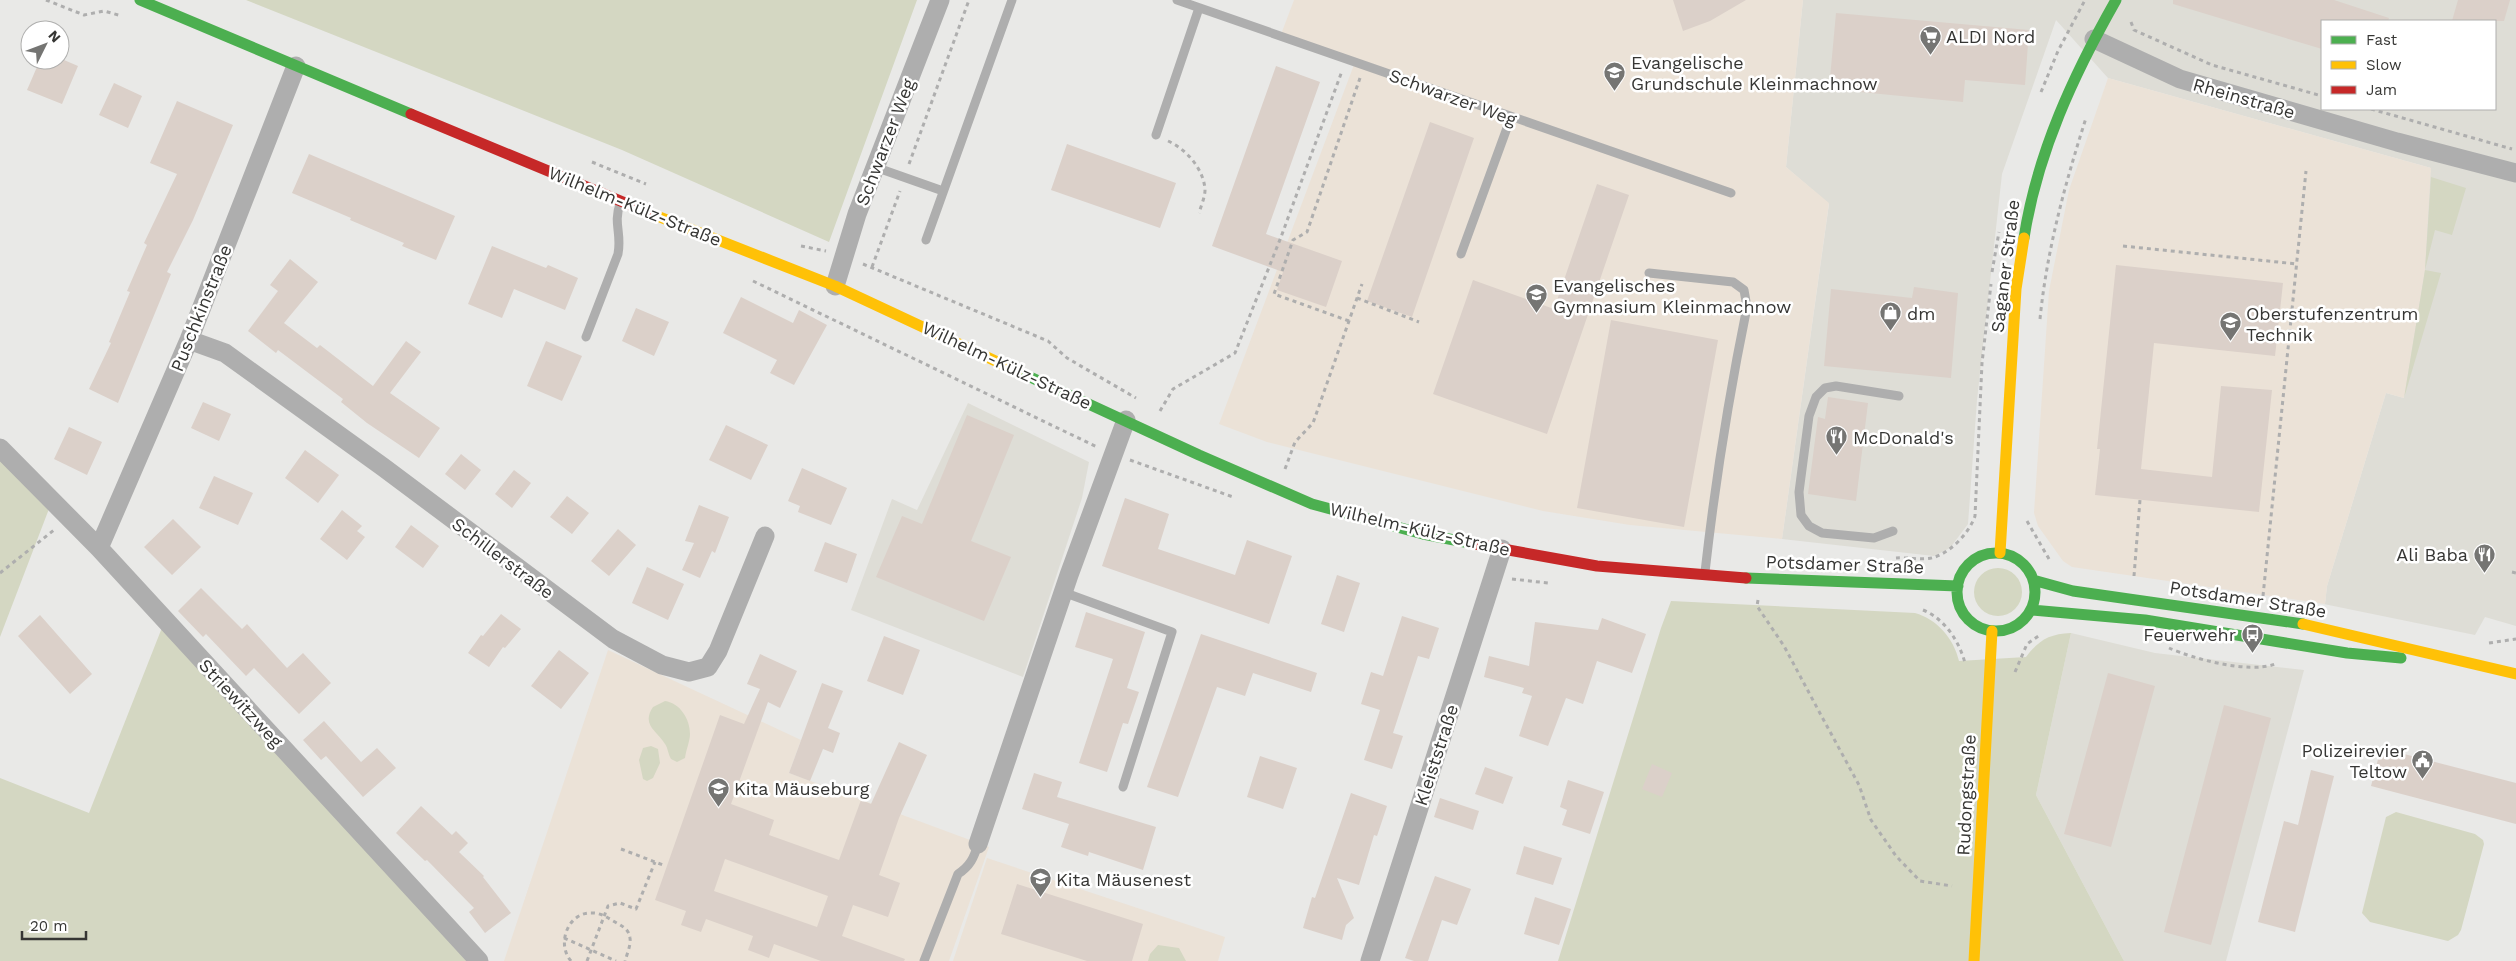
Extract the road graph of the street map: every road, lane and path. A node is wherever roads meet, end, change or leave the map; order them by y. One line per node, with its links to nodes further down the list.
1 (140, 0): 12 (street, Wilhelm-Külz-Straße)
2 (940, 0): 20 (street, Schwarzer Weg)
3 (968, 0): 23 (path)
4 (1012, 0): 25 (lane)
5 (1176, 0): 7 (lane, Schwarzer Weg)
6 (2116, 0): 8 (street, Saganer Straße)
7 (1199, 8): 10 (lane, Schwarzer Weg); 17 (lane)
8 (2094, 40): 9 (street, Rheinstraße); 63 (street, Saganer Straße)
9 (2114, 49): 13 (path); 22 (street, Rheinstraße)
10 (1346, 60): 11 (lane, Schwarzer Weg); 48 (path)
11 (1364, 65): 16 (lane, Schwarzer Weg); 40 (path)
12 (296, 66): 27 (street, Wilhelm-Külz-Straße); 44 (street, Puschkinstraße)
13 (2321, 96)
14 (2375, 110): 18 (path)
15 (2086, 116): 41 (path)
16 (1511, 117): 26 (lane, Schwarzer Weg); 32 (lane)
17 (1156, 135): 28 (path)
18 (2516, 150)
19 (584, 159): 24 (path)
20 (875, 167): 23 (lane); 33 (street, Schwarzer Weg)
21 (2306, 171): 34 (path)
22 (2516, 173)
23 (904, 178): 25 (lane); 35 (path)
24 (648, 185)
25 (944, 191): 29 (lane)
26 (1731, 193)
27 (621, 202): 38 (street, Wilhelm-Külz-Straße); 43 (lane)
28 (1199, 213)
29 (926, 240)
30 (794, 245): 33 (path)
31 (2123, 246): 34 (path)
32 (1462, 254)
33 (844, 257): 35 (path); 38 (street, Schwarzer Weg)
34 (2296, 264): 76 (path)
35 (872, 267): 46 (path)
36 (1649, 272): 67 (lane)
37 (1362, 284): 39 (path)
38 (835, 286): 50 (street, Wilhelm-Külz-Straße)
39 (1357, 298): 40 (path); 42 (path)
40 (1349, 321): 53 (path)
41 (2040, 321)
42 (1419, 322)
43 (586, 337)
44 (189, 340): 60 (street, Schillerstraße); 61 (street, Puschkinstraße)
45 (1899, 396): 59 (lane)
46 (1137, 398)
47 (1152, 407): 48 (path)
48 (1160, 411): 49 (path)
49 (1166, 414)
50 (1126, 420): 62 (street, Wilhelm-Külz-Straße); 72 (street)
51 (0, 448): 57 (street, Striewitzweg)
52 (1276, 466): 53 (path)
53 (1285, 469): 54 (path)
54 (1293, 472)
55 (2140, 500): 73 (path)
56 (1975, 516): 64 (path)
57 (69, 518): 61 (street, Striewitzweg); 66 (path)
58 (2025, 518): 65 (path)
59 (1893, 531)
60 (765, 536)
61 (99, 548): 92 (street, Striewitzweg)
62 (1502, 549): 67 (street, Wilhelm-Külz-Straße); 98 (street, Kleiststraße)
63 (2000, 553): 70 (street); 71 (street)
64 (1888, 558)
65 (2051, 562)
66 (0, 573)
67 (1704, 575): 68 (street, Wilhelm-Külz-Straße)
68 (1731, 577): 69 (street, Potsdamer Straße)
69 (1762, 578): 71 (street, Potsdamer Straße); 88 (path)
70 (2033, 580): 73 (street, Potsdamer Straße); 75 (street)
71 (1958, 586): 77 (street)
72 (1063, 592): 83 (lane); 84 (street)
73 (2132, 600): 76 (street, Potsdamer Straße)
74 (1920, 608): 80 (path)
75 (2031, 610): 77 (street); 79 (street, Potsdamer Straße)
76 (2260, 618): 79 (street, Potsdamer Straße)
77 (1992, 631): 99 (street, Rudongstraße)
78 (2043, 632): 81 (path)
79 (2456, 660): 82 (street, Potsdamer Straße)
80 (1965, 663)
81 (2017, 666)
82 (2516, 674)
83 (1123, 787)
84 (978, 844): 97 (lane)
85 (621, 849): 86 (path)
86 (654, 862): 87 (path); 89 (path)
87 (663, 865)
88 (1952, 886)
89 (603, 915): 90 (path); 91 (path); 96 (path)
90 (564, 938): 91 (path); 93 (path)
91 (590, 950): 94 (path); 95 (path)
92 (479, 961)
93 (571, 961)
94 (587, 961)
95 (616, 961)
96 (626, 961)
97 (924, 961)
98 (1370, 961)
99 (1974, 961)

